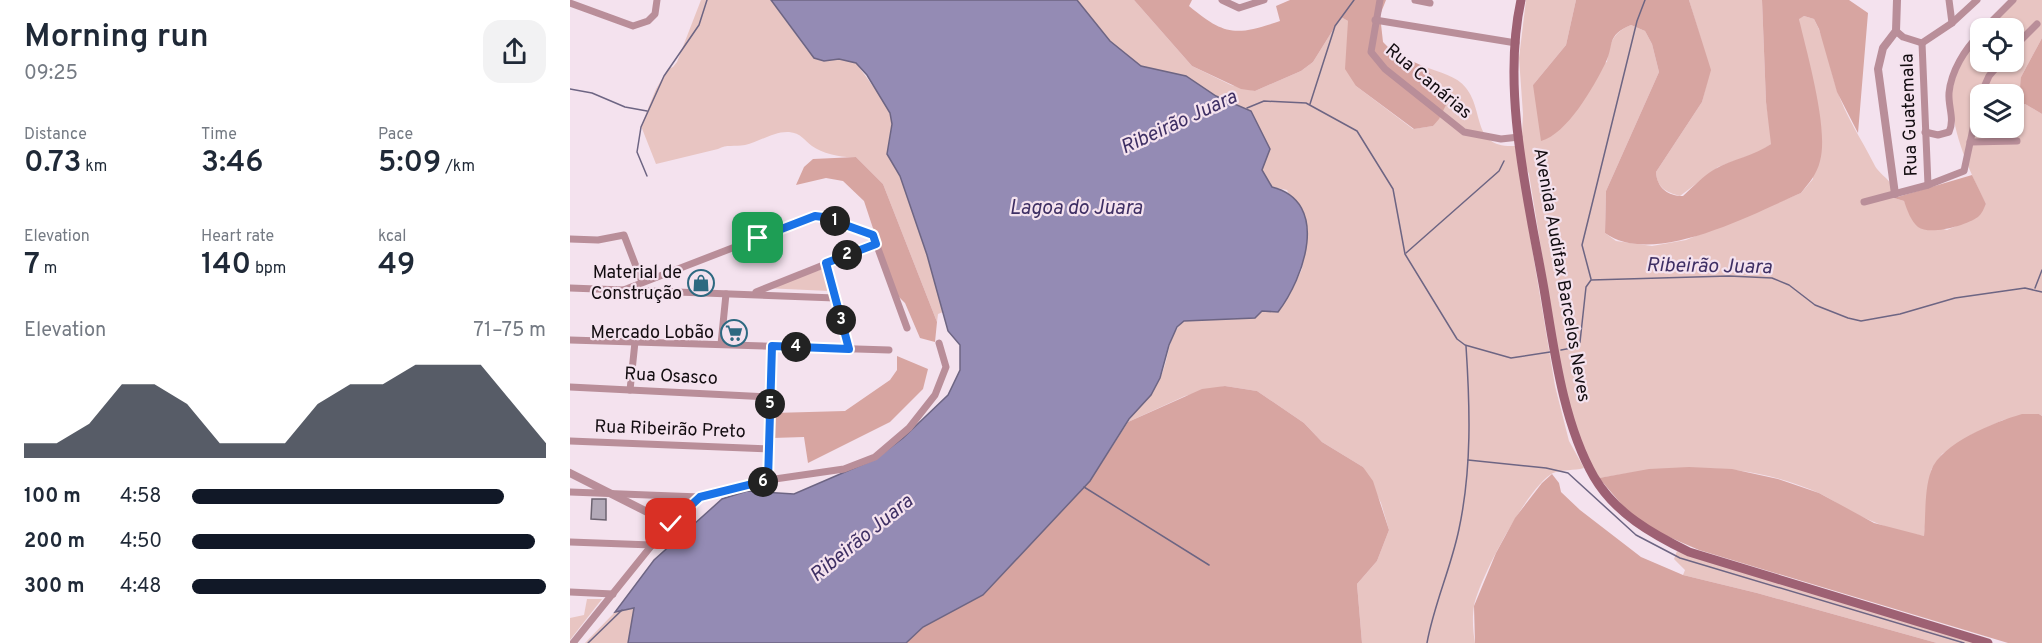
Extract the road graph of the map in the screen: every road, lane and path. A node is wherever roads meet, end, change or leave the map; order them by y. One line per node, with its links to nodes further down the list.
1 (657, 0): 11 (street)
2 (1222, 0): 3 (street)
3 (1264, 0)
4 (1380, 0): 14 (street, Rua Canárias)
5 (1415, 0): 12 (street)
6 (1520, 0): 19 (main road, Avenida Audifax Barcelos Neves)
7 (1897, 0): 17 (street)
8 (1949, 0): 15 (street)
9 (1977, 0): 15 (street)
10 (2013, 0): 13 (street)
11 (570, 3)
12 (1430, 3)
13 (1995, 18)
14 (1375, 20): 19 (street); 23 (street, Rua Canárias)
15 (1952, 23): 20 (street)
16 (2037, 24): 18 (street)
17 (1896, 31): 20 (street); 28 (street)
18 (2024, 37)
19 (1516, 43): 23 (main road, Avenida Audifax Barcelos Neves)
20 (1922, 43): 22 (street, Rua Guatemala)
21 (1970, 45): 22 (street)
22 (1925, 132): 27 (street, Rua Guatemala)
23 (1519, 137): 63 (main road, Avenida Audifax Barcelos Neves)
24 (1971, 138): 26 (street)
25 (2017, 141): 26 (street)
26 (1970, 142): 27 (street)
27 (1928, 185): 28 (street)
28 (1895, 194): 29 (street)
29 (1864, 202)
30 (570, 239): 33 (street)
31 (876, 244): 32 (street); 33 (street); 39 (street)
32 (826, 263): 36 (street); 38 (street)
33 (642, 282): 35 (street)
34 (570, 288): 35 (street)
35 (621, 291): 37 (street)
36 (753, 293): 37 (street); 38 (street)
37 (726, 294): 43 (street)
38 (835, 298): 45 (street)
39 (907, 328)
40 (570, 340): 41 (street)
41 (635, 342): 43 (street); 48 (street)
42 (939, 343): 53 (street)
43 (721, 344): 44 (street)
44 (772, 346): 45 (street); 49 (street)
45 (849, 349): 46 (street)
46 (890, 350)
47 (570, 387): 48 (street, Rua Osasco)
48 (630, 390): 49 (street, Rua Osasco)
49 (770, 397): 51 (street)
50 (570, 441): 51 (street, Rua Ribeirão Preto)
51 (768, 449): 53 (street)
52 (570, 473): 55 (street)
53 (768, 480): 56 (street)
54 (570, 492): 55 (street)
55 (613, 493): 56 (street); 57 (street)
56 (700, 497): 57 (street)
57 (671, 524): 59 (street)
58 (570, 542): 59 (street)
59 (652, 545): 61 (street)
60 (570, 592): 61 (street)
61 (613, 594): 62 (street)
62 (573, 643)
63 (1988, 643)

